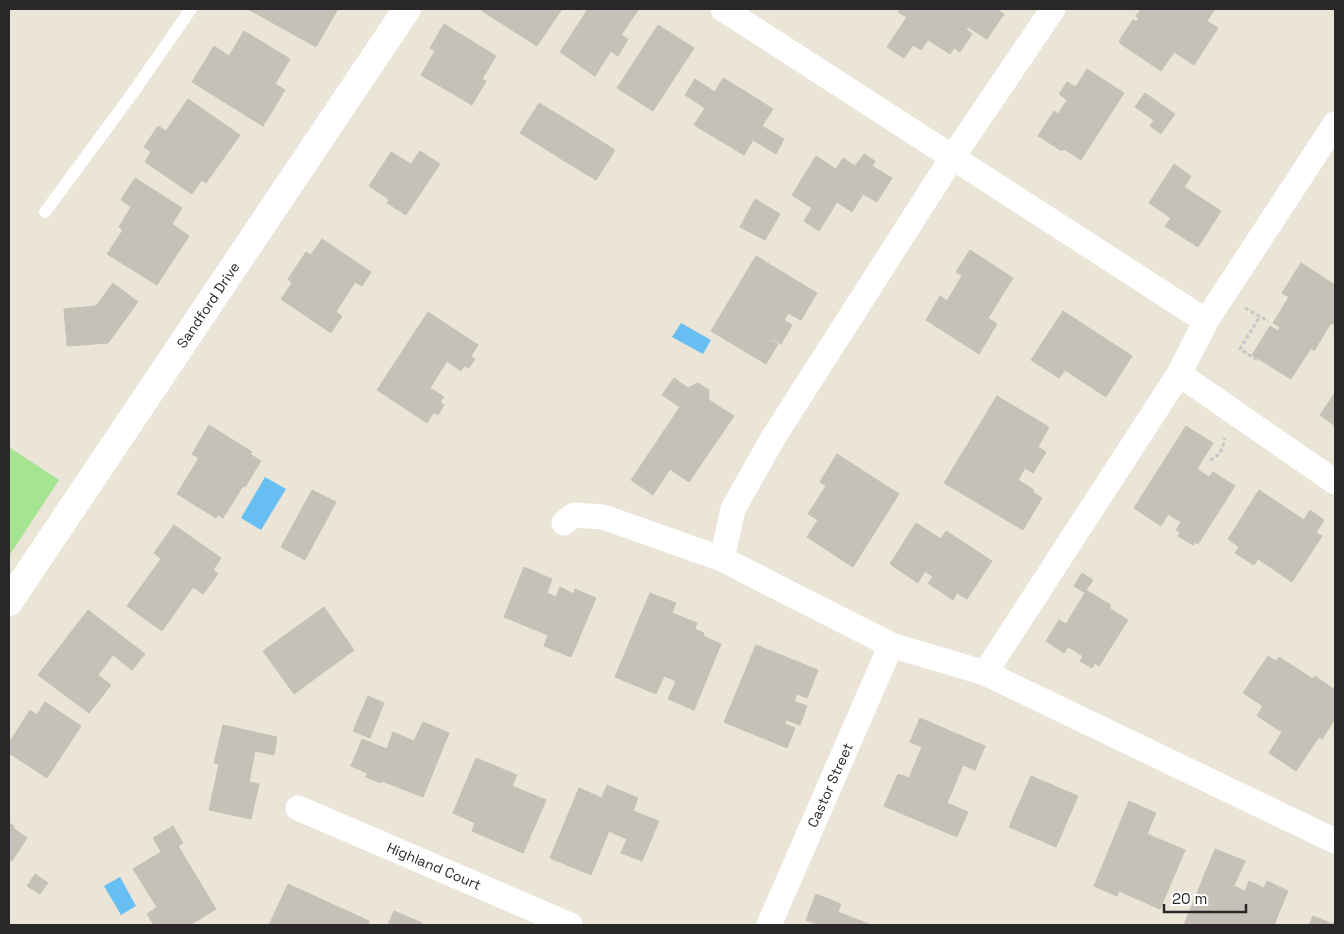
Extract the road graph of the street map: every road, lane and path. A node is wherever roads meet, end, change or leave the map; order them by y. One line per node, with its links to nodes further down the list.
1 (191, 9): 7 (lane)
2 (407, 9): 15 (street, Sandford Drive)
3 (723, 9): 6 (street)
4 (1053, 9): 6 (street)
5 (1335, 124): 9 (street)
6 (952, 158): 9 (street); 14 (street)
7 (45, 212)
8 (1260, 316): 10 (path)
9 (1206, 321): 11 (street)
10 (1257, 360)
11 (1179, 374): 12 (street); 17 (street)
12 (1335, 482)
13 (564, 523): 14 (street)
14 (722, 558): 16 (street)
15 (9, 602)
16 (892, 644): 17 (street); 21 (street, Castor Street)
17 (985, 673): 19 (street)
18 (298, 808): 20 (street, Highland Court)
19 (1335, 841)
20 (570, 925)
21 (769, 925)

